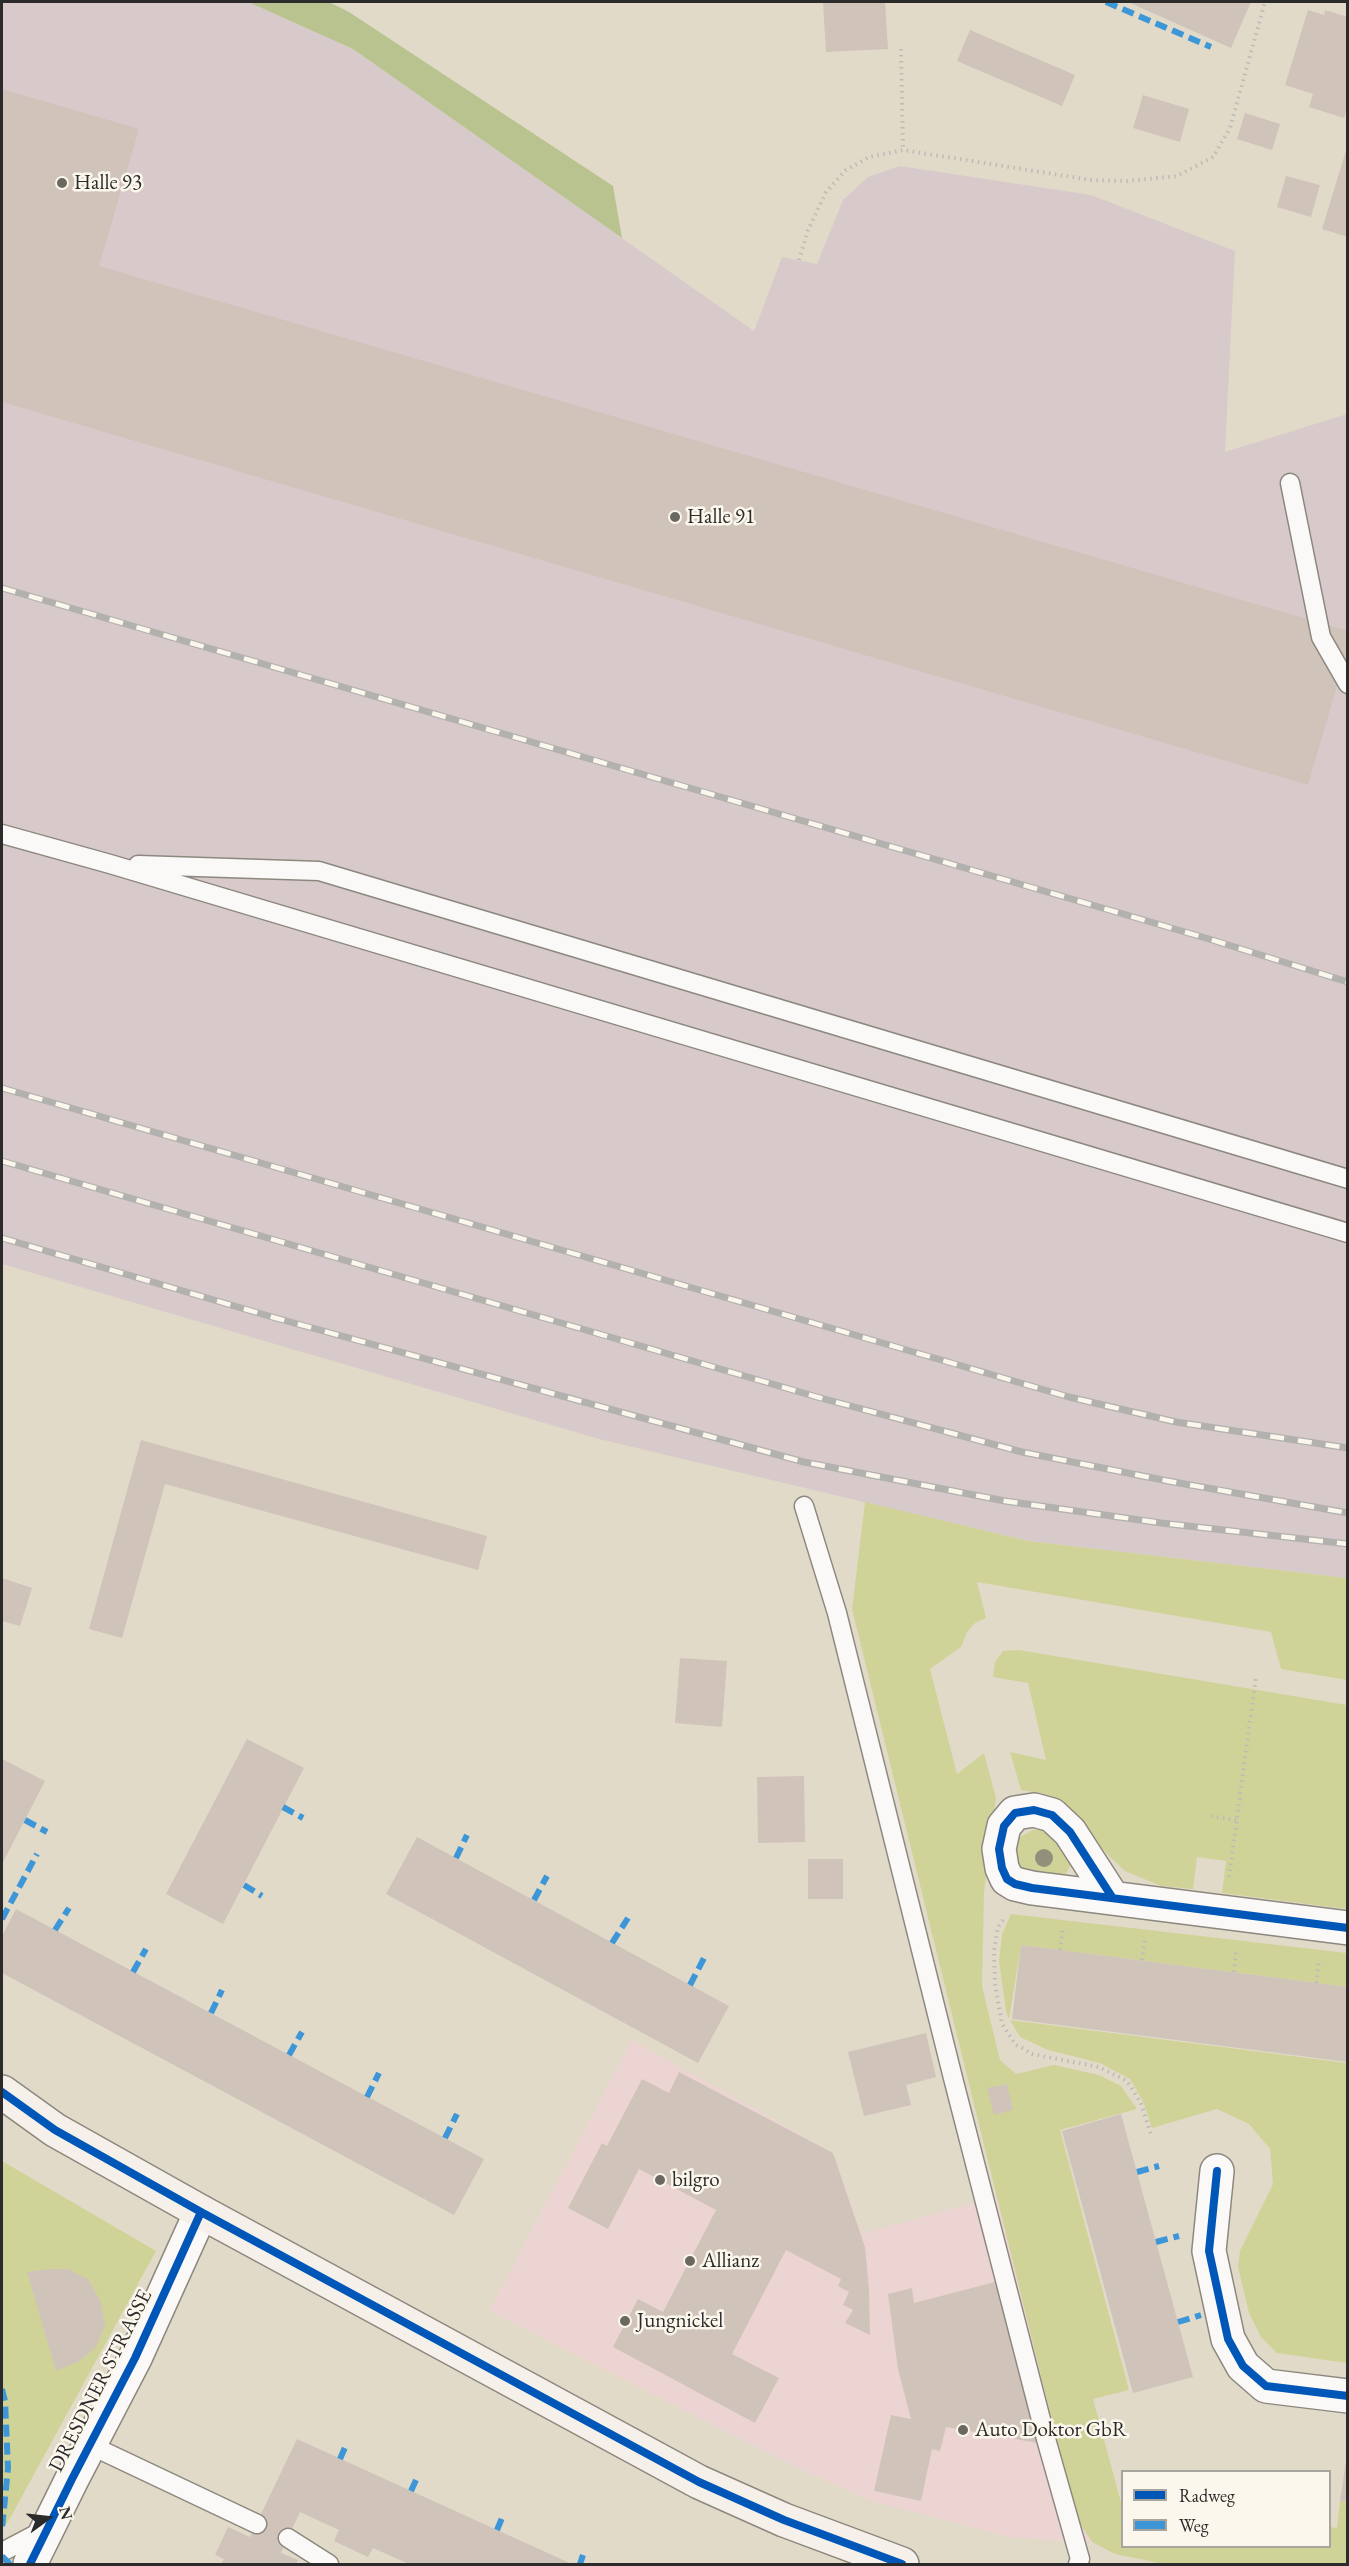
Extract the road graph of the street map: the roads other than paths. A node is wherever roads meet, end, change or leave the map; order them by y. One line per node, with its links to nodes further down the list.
1 (1290, 483): 2 (lane)
2 (1347, 684)
3 (2, 834): 4 (lane)
4 (110, 864): 5 (lane); 6 (lane)
5 (1347, 1179)
6 (1347, 1233)
7 (804, 1506): 22 (lane)
8 (1112, 1897): 8 (street); 9 (street)
9 (1347, 1928)
10 (2, 2092): 12 (main road)
11 (1217, 2170): 13 (street)
12 (201, 2212): 14 (street, DRESDNER STRASSE); 21 (main road)
13 (1347, 2396)
14 (90, 2445): 15 (lane); 16 (street, DRESDNER STRASSE)
15 (257, 2524)
16 (48, 2528): 18 (lane); 19 (street, DRESDNER STRASSE)
17 (288, 2538): 20 (lane)
18 (2, 2552)
19 (30, 2565)
20 (328, 2565)
21 (902, 2565)
22 (1078, 2565)

